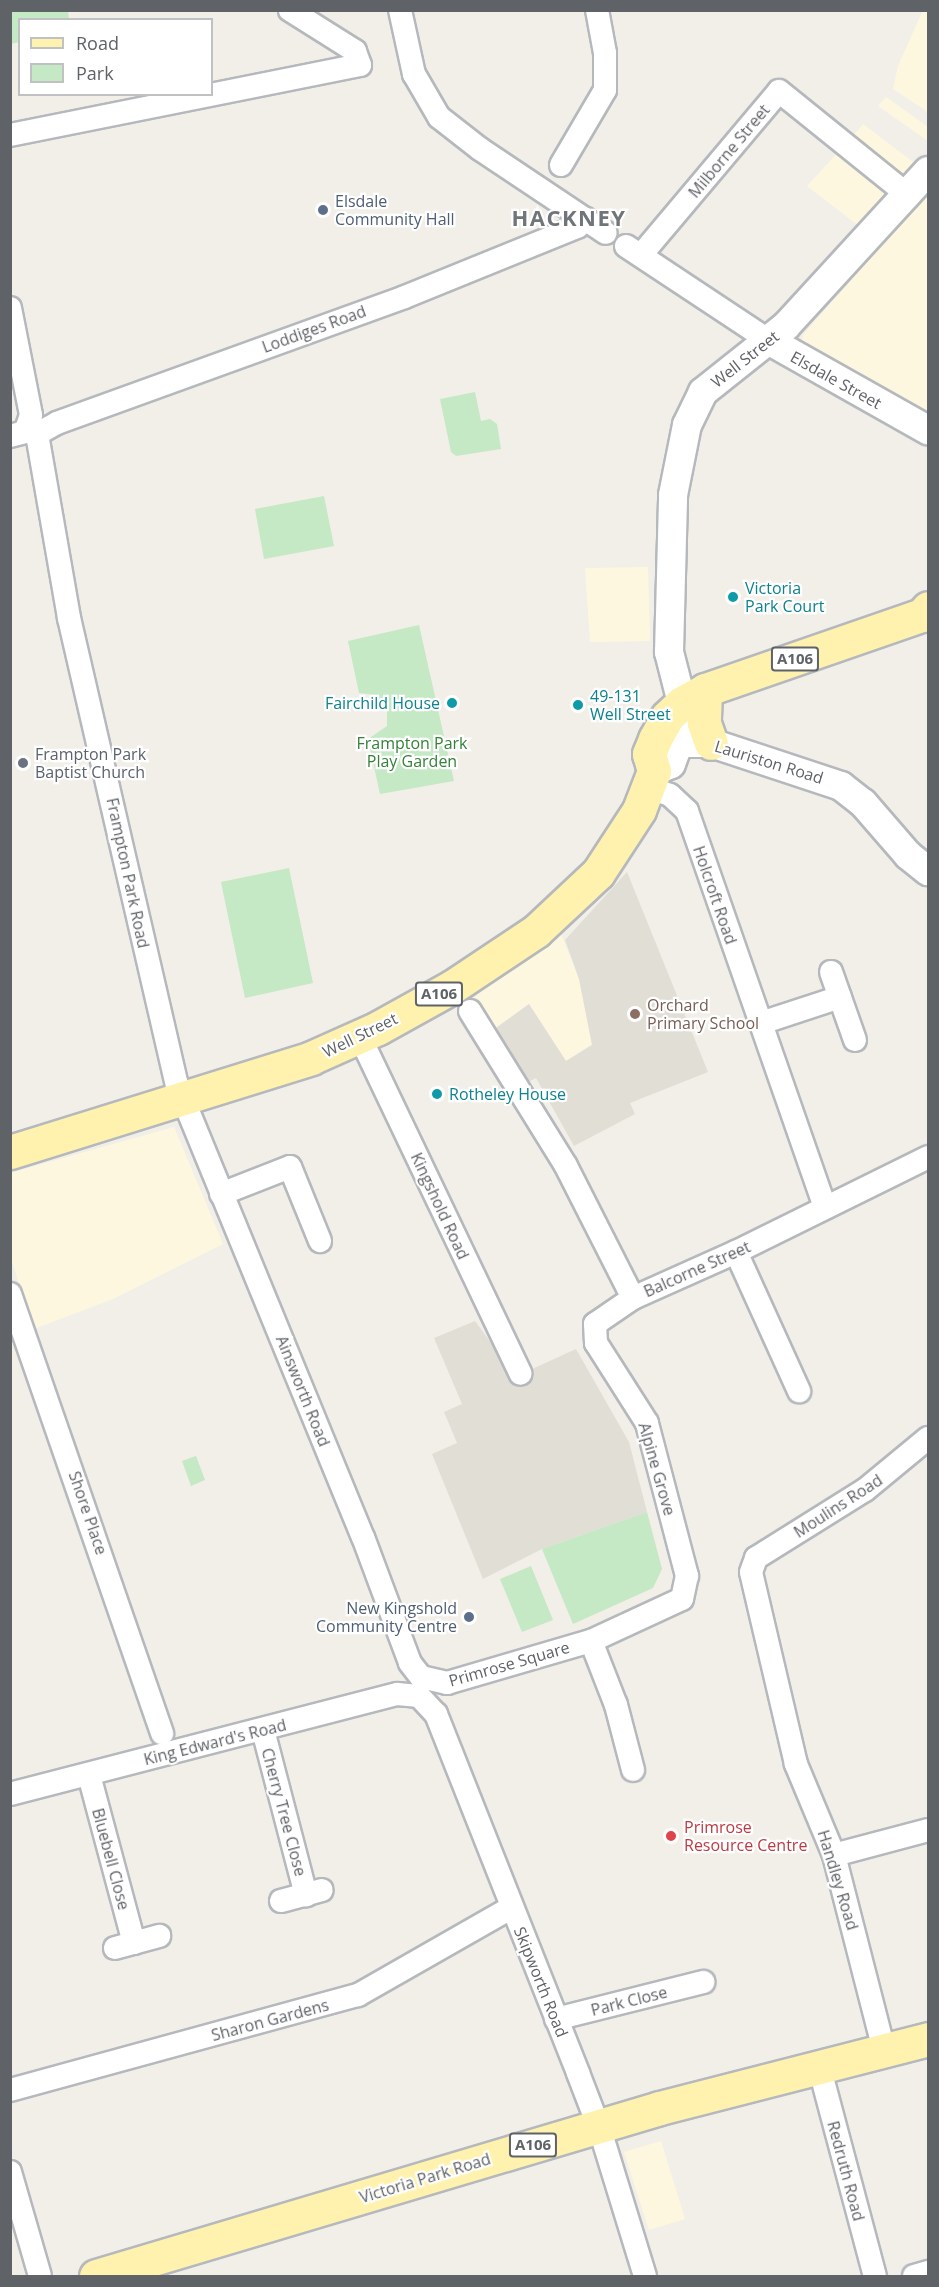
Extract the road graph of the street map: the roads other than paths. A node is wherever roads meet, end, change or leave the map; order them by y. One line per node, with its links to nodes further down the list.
1 (290, 10): 4 (street)
2 (400, 10): 10 (street)
3 (597, 10): 7 (street)
4 (213, 94)
5 (205, 96): 6 (street)
6 (10, 135)
7 (561, 165)
8 (928, 171): 9 (street, Well Street)
9 (909, 196): 12 (street, Milborne Street); 14 (street, Well Street)
10 (586, 219): 11 (street); 16 (street, Loddiges Road)
11 (606, 233)
12 (633, 250): 14 (street, Elsdale Street)
13 (10, 308): 16 (street, Frampton Park Road)
14 (768, 340): 15 (street, Elsdale Street); 18 (street, Well Street)
15 (928, 430)
16 (26, 432): 28 (street, Frampton Park Road)
17 (926, 614): 18 (main road, A106)
18 (694, 697): 19 (main road); 20 (main road, Well Street / A106)
19 (695, 744): 20 (street, Well Street); 21 (street, Lauriston Road)
20 (650, 779): 25 (street, Holcroft Road); 26 (main road, Well Street / A106)
21 (928, 871)
22 (831, 972): 23 (street)
23 (840, 997): 25 (street); 27 (street)
24 (470, 1011): 36 (street, Balcorne Street)
25 (761, 1023): 32 (street, Holcroft Road)
26 (360, 1037): 28 (main road, Well Street / A106); 37 (street, Kingshold Road)
27 (855, 1040)
28 (182, 1099): 29 (main road, Well Street / A106); 31 (street, Ainsworth Road)
29 (10, 1152)
30 (928, 1157): 32 (street, Balcorne Street)
31 (221, 1194): 33 (street); 43 (street, Ainsworth Road)
32 (825, 1208): 34 (street, Balcorne Street)
33 (320, 1241)
34 (736, 1252): 36 (street, Balcorne Street); 38 (street)
35 (10, 1294): 45 (street, Shore Place)
36 (633, 1298): 41 (street, Alpine Grove)
37 (521, 1374)
38 (799, 1391)
39 (928, 1438): 40 (street, Moulins Road)
40 (751, 1572): 50 (street, Handley Road)
41 (682, 1599): 42 (street, Primrose Square)
42 (591, 1641): 43 (street, Primrose Square); 46 (street, Primrose Square)
43 (423, 1689): 44 (street, King Edward's Road); 52 (street, Skipworth Road)
44 (263, 1730): 47 (street, King Edward's Road); 51 (street, Cherry Tree Close)
45 (162, 1733)
46 (633, 1770)
47 (89, 1774): 48 (street, King Edward's Road); 53 (street, Bluebell Close)
48 (10, 1794)
49 (928, 1830): 50 (street)
50 (834, 1855): 57 (street, Handley Road)
51 (281, 1901)
52 (512, 1906): 55 (street, Skipworth Road); 59 (street, Sharon Gardens)
53 (159, 1936)
54 (702, 1982): 55 (street, Park Close)
55 (556, 2019): 60 (street, Skipworth Road)
56 (928, 2039): 57 (main road, Victoria Park Road / A106)
57 (884, 2050): 58 (main road, Victoria Park Road / A106)
58 (819, 2066): 60 (main road, Victoria Park Road / A106); 67 (street, Redruth Road)
59 (10, 2090)
60 (598, 2127): 62 (main road, Victoria Park Road / A106); 66 (street, Skipworth Road)
61 (10, 2172): 64 (street)
62 (143, 2270): 65 (main road, Victoria Park Road / A106)
63 (928, 2272): 68 (street)
64 (40, 2277)
65 (96, 2277)
66 (645, 2277)
67 (874, 2277)
68 (914, 2277)

